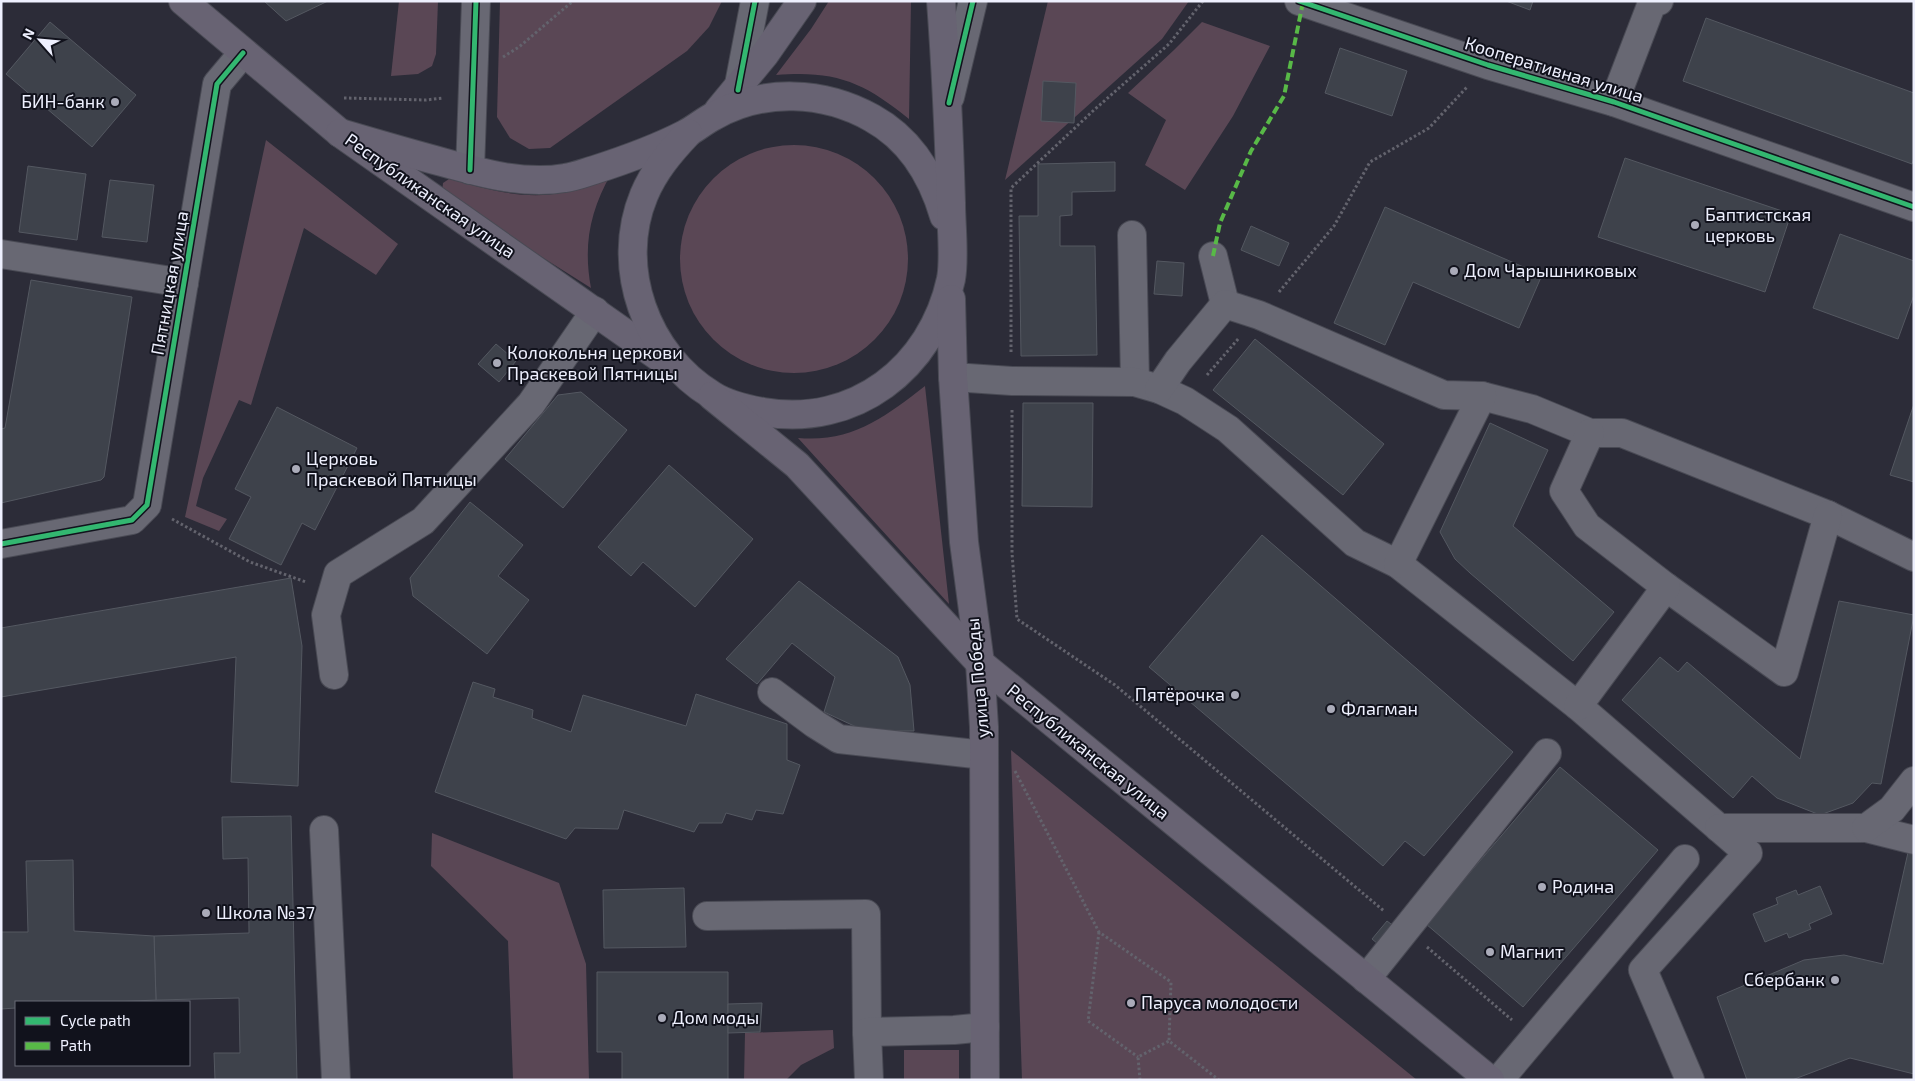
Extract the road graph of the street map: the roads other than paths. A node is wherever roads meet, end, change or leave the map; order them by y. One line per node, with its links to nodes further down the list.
1 (182, 1): 9 (main road, Республиканская улица)
2 (476, 1): 16 (street)
3 (756, 1): 10 (street)
4 (802, 1): 10 (main road)
5 (941, 1): 12 (main road)
6 (972, 1): 12 (street)
7 (1299, 1): 11 (street, Кооперативная улица)
8 (1654, 2): 11 (street)
9 (243, 53): 14 (main road, Республиканская улица); 23 (street, Пятницкая улица)
10 (738, 90): 13 (main road)
11 (1614, 102): 17 (street, Кооперативная улица)
12 (949, 103): 19 (main road)
13 (715, 115): 15 (main road); 19 (main road)
14 (340, 133): 16 (main road); 25 (main road, Республиканская улица)
15 (688, 133): 16 (main road); 26 (main road)
16 (470, 170)
17 (1914, 206)
18 (1132, 234): 28 (street)
19 (952, 249): 22 (main road)
20 (1, 254): 23 (street)
21 (1213, 256): 24 (street)
22 (951, 277): 27 (main road, улица Победы); 29 (main road)
23 (184, 283): 33 (street, Пятницкая улица)
24 (1225, 304): 28 (street); 30 (street)
25 (595, 311): 26 (main road, Республиканская улица); 38 (street)
26 (688, 377): 29 (main road, Республиканская улица)
27 (953, 377): 28 (street); 37 (main road, улица Победы)
28 (1147, 386): 35 (street)
29 (712, 396): 37 (main road, Республиканская улица)
30 (1482, 396): 31 (street); 35 (street)
31 (1590, 433): 32 (street); 36 (street)
32 (1828, 515): 34 (street); 36 (street)
33 (1, 544)
34 (1914, 557)
35 (1398, 564): 40 (street)
36 (1666, 587): 40 (street)
37 (980, 663): 42 (main road, улица Победы); 50 (main road, Республиканская улица)
38 (334, 675)
39 (772, 692): 42 (street)
40 (1578, 706): 44 (street)
41 (1547, 754): 50 (street)
42 (984, 755): 51 (main road, улица Победы)
43 (1914, 781): 45 (street)
44 (1720, 828): 45 (street); 58 (street)
45 (1866, 828): 47 (street)
46 (324, 830): 53 (street)
47 (1914, 840)
48 (1685, 859): 57 (street)
49 (707, 916): 52 (street)
50 (1366, 979): 56 (main road, Республиканская улица)
51 (986, 1027): 52 (street); 55 (main road, улица Победы)
52 (867, 1032): 54 (street)
53 (336, 1080)
54 (868, 1080)
55 (986, 1080)
56 (1490, 1080)
57 (1499, 1080)
58 (1690, 1080)

